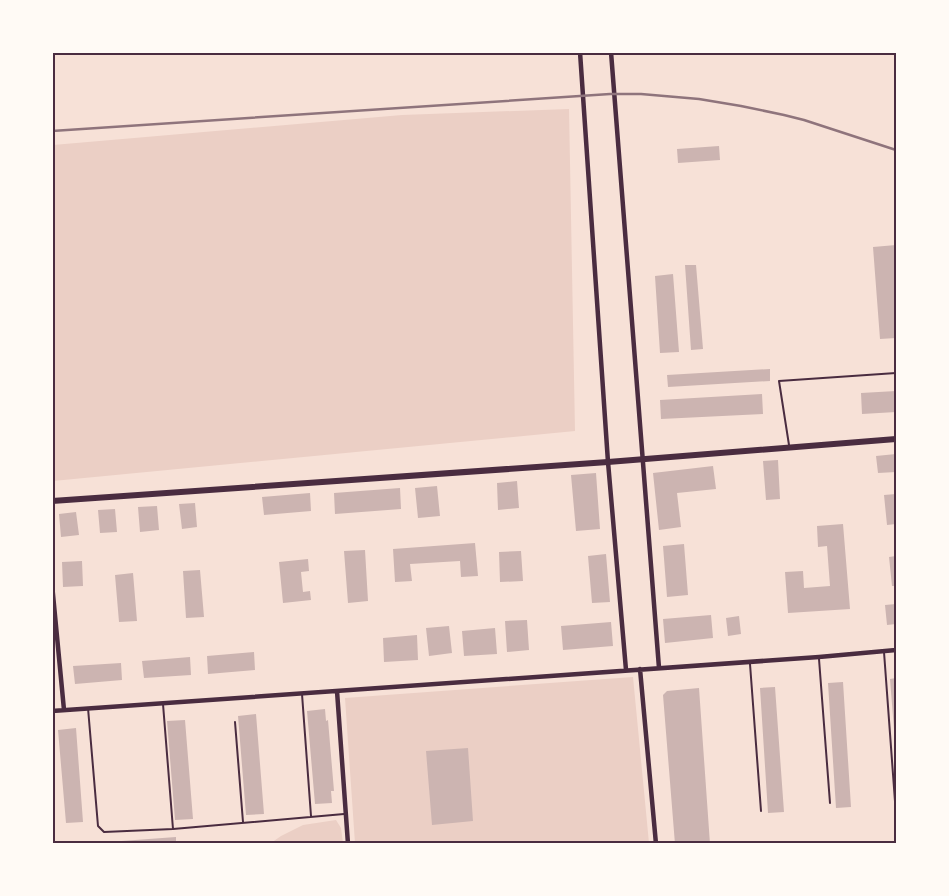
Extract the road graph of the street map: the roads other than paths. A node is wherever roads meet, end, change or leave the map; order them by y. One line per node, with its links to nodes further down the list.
1 (580, 52): 7 (street)
2 (611, 52): 6 (street)
3 (896, 373): 5 (lane)
4 (896, 440): 5 (main road)
5 (790, 448): 6 (main road)
6 (643, 459): 7 (main road); 15 (street)
7 (608, 462): 8 (main road); 17 (street)
8 (52, 501)
9 (52, 584): 10 (street)
10 (55, 631): 22 (street)
11 (896, 650): 12 (street)
12 (884, 652): 13 (street); 28 (lane)
13 (819, 657): 14 (street); 25 (lane)
14 (750, 662): 15 (street); 26 (lane)
15 (659, 668): 16 (street)
16 (640, 669): 17 (street); 33 (street)
17 (626, 670): 18 (street)
18 (337, 691): 19 (street); 27 (street)
19 (302, 693): 20 (street); 29 (lane)
20 (163, 703): 21 (street); 31 (lane)
21 (88, 708): 22 (street); 31 (lane)
22 (64, 710): 23 (street)
23 (52, 711)
24 (235, 722): 30 (lane)
25 (830, 803)
26 (761, 811)
27 (346, 814): 29 (lane); 32 (street)
28 (896, 815)
29 (311, 816): 30 (lane)
30 (243, 822): 31 (lane)
31 (173, 829)
32 (348, 844)
33 (656, 844)

